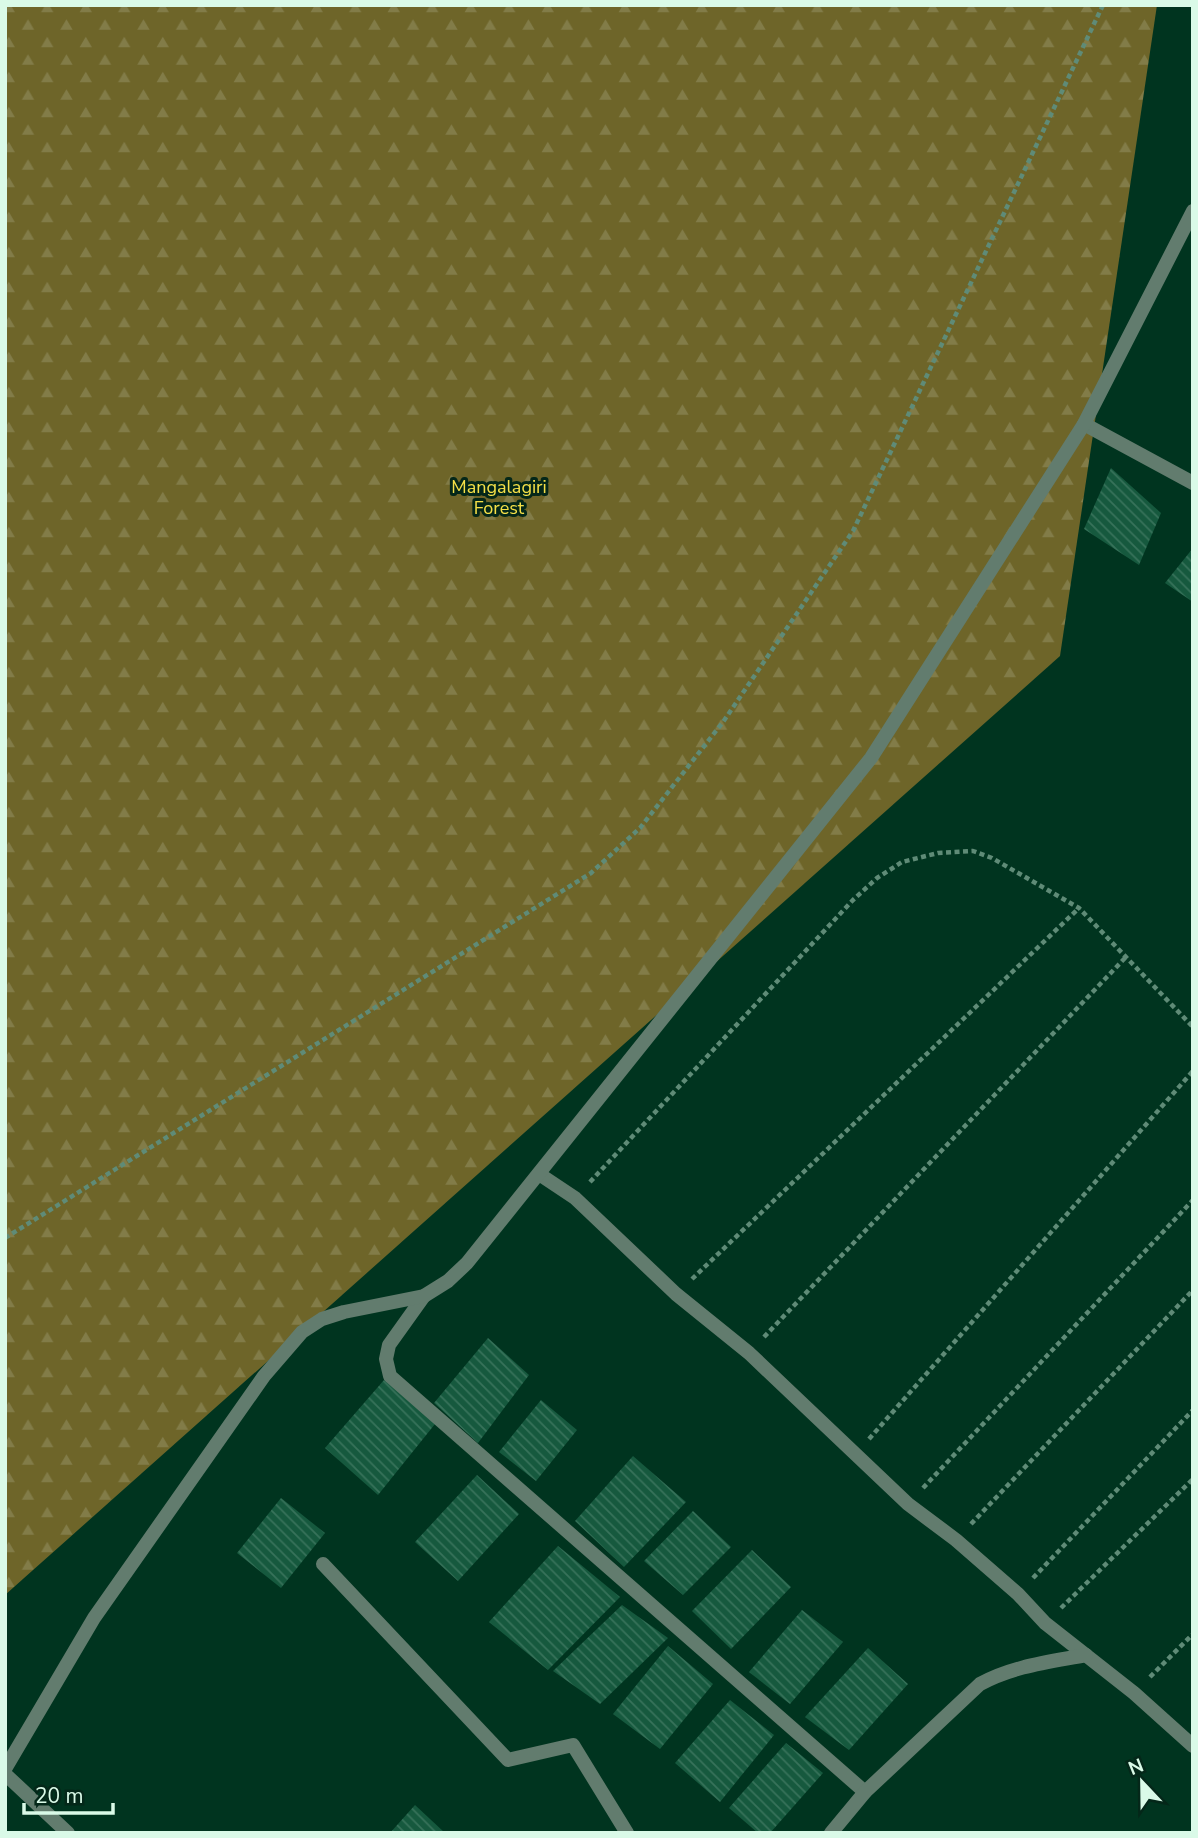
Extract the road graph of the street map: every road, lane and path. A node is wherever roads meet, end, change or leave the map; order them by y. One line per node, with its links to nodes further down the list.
1 (1103, 5): 12 (path)
2 (1193, 211): 3 (street)
3 (1084, 424): 4 (street); 9 (street)
4 (1193, 482)
5 (1079, 908): 6 (path); 10 (path); 14 (path)
6 (1125, 958): 7 (path); 16 (path)
7 (1193, 1027)
8 (1193, 1070): 18 (path)
9 (539, 1174): 10 (street); 15 (street)
10 (575, 1198): 14 (street)
11 (1193, 1199): 20 (path)
12 (5, 1238)
13 (1193, 1290): 21 (path)
14 (676, 1294): 16 (street)
15 (424, 1296): 29 (street); 30 (street)
16 (749, 1353): 18 (street)
17 (1193, 1410): 23 (path)
18 (854, 1455): 20 (street)
19 (1193, 1479): 24 (path)
20 (908, 1504): 21 (street)
21 (956, 1540): 23 (street)
22 (323, 1563): 32 (street)
23 (1018, 1594): 24 (street)
24 (1045, 1623): 26 (street)
25 (1193, 1634): 27 (path)
26 (1086, 1655): 27 (street); 30 (street)
27 (1134, 1693): 28 (street)
28 (1193, 1746)
29 (5, 1772): 31 (street)
30 (865, 1793): 33 (street)
31 (68, 1833)
32 (627, 1833)
33 (831, 1833)

